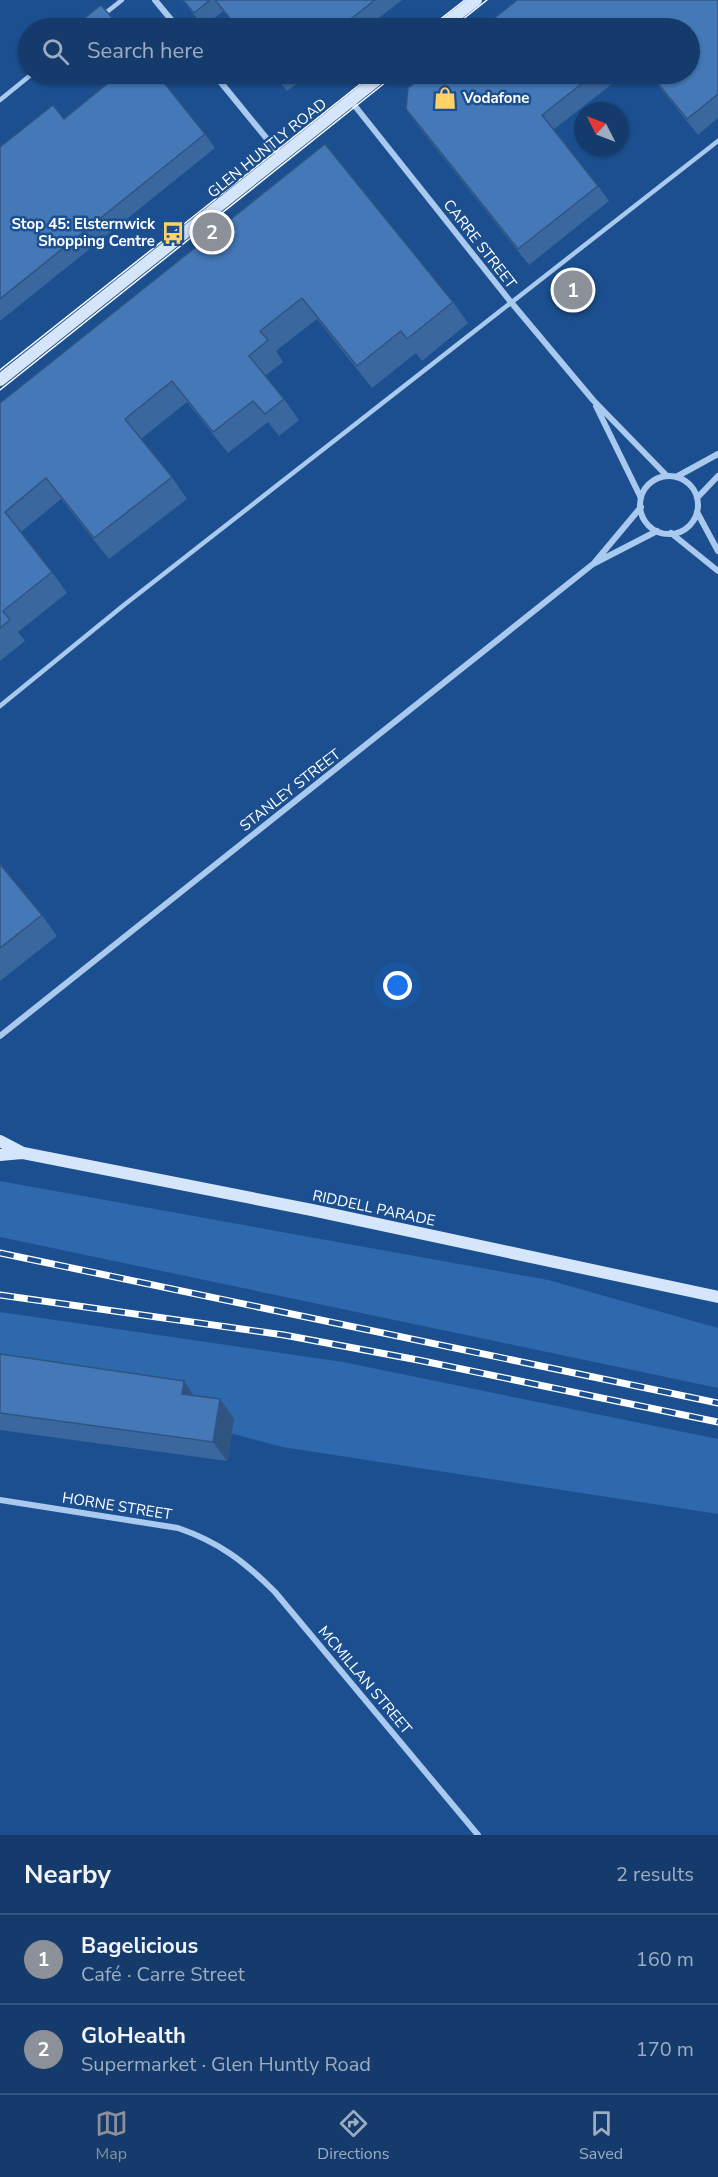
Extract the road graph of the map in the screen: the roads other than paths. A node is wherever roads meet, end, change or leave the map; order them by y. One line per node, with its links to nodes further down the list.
1 (122, 0): 4 (lane)
2 (155, 0): 5 (street)
3 (476, 0): 6 (street)
4 (100, 18)
5 (170, 18)
6 (453, 18)
7 (20, 84): 10 (lane)
8 (222, 84): 13 (street)
9 (371, 84): 11 (street, GLEN HUNTLY ROAD)
10 (0, 100)
11 (351, 100): 13 (street, GLEN HUNTLY ROAD); 14 (street, CARRE STREET)
12 (718, 141): 14 (lane)
13 (281, 156): 15 (street, GLEN HUNTLY ROAD)
14 (510, 301): 16 (street, CARRE STREET); 30 (lane)
15 (0, 380)
16 (593, 400): 18 (street, CARRE STREET); 21 (street, CARRE STREET)
17 (718, 454): 20 (street)
18 (667, 476): 20 (street); 21 (street)
19 (718, 476): 22 (street)
20 (676, 477): 22 (street)
21 (641, 498): 23 (street)
22 (697, 498): 24 (street)
23 (641, 507): 25 (street); 28 (street, STANLEY STREET)
24 (698, 512): 26 (street); 27 (street)
25 (657, 531): 26 (street); 28 (street, STANLEY STREET)
26 (671, 533): 29 (street)
27 (718, 552)
28 (593, 564): 31 (street, STANLEY STREET)
29 (718, 571)
30 (0, 706)
31 (1, 1036)
32 (0, 1141): 33 (street, RIDDELL PARADE)
33 (23, 1153): 34 (street, RIDDELL PARADE); 35 (street, RIDDELL PARADE)
34 (0, 1155)
35 (718, 1297)
36 (0, 1500): 37 (street, HORNE STREET)
37 (226, 1549): 38 (street, MCMILLAN STREET)
38 (478, 1835)

